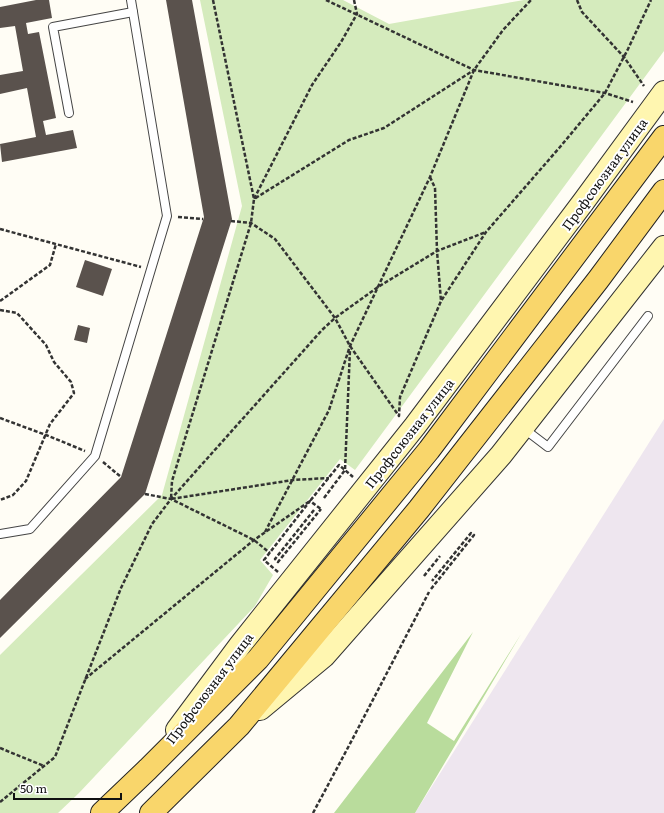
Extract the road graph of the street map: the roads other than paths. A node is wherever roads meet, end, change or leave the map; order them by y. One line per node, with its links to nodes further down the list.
1 (131, 0): 2 (lane)
2 (133, 12): 4 (lane); 10 (lane)
3 (654, 89): 12 (main road, Профсоюзная улица)
4 (69, 113)
5 (664, 137): 12 (main road, Профсоюзная улица)
6 (664, 191): 11 (main road)
7 (664, 247): 9 (main road)
8 (648, 316): 9 (lane)
9 (522, 428): 11 (main road)
10 (0, 534)
11 (239, 726): 14 (main road)
12 (148, 769): 13 (main road, Профсоюзная улица)
13 (102, 813)
14 (151, 813)

